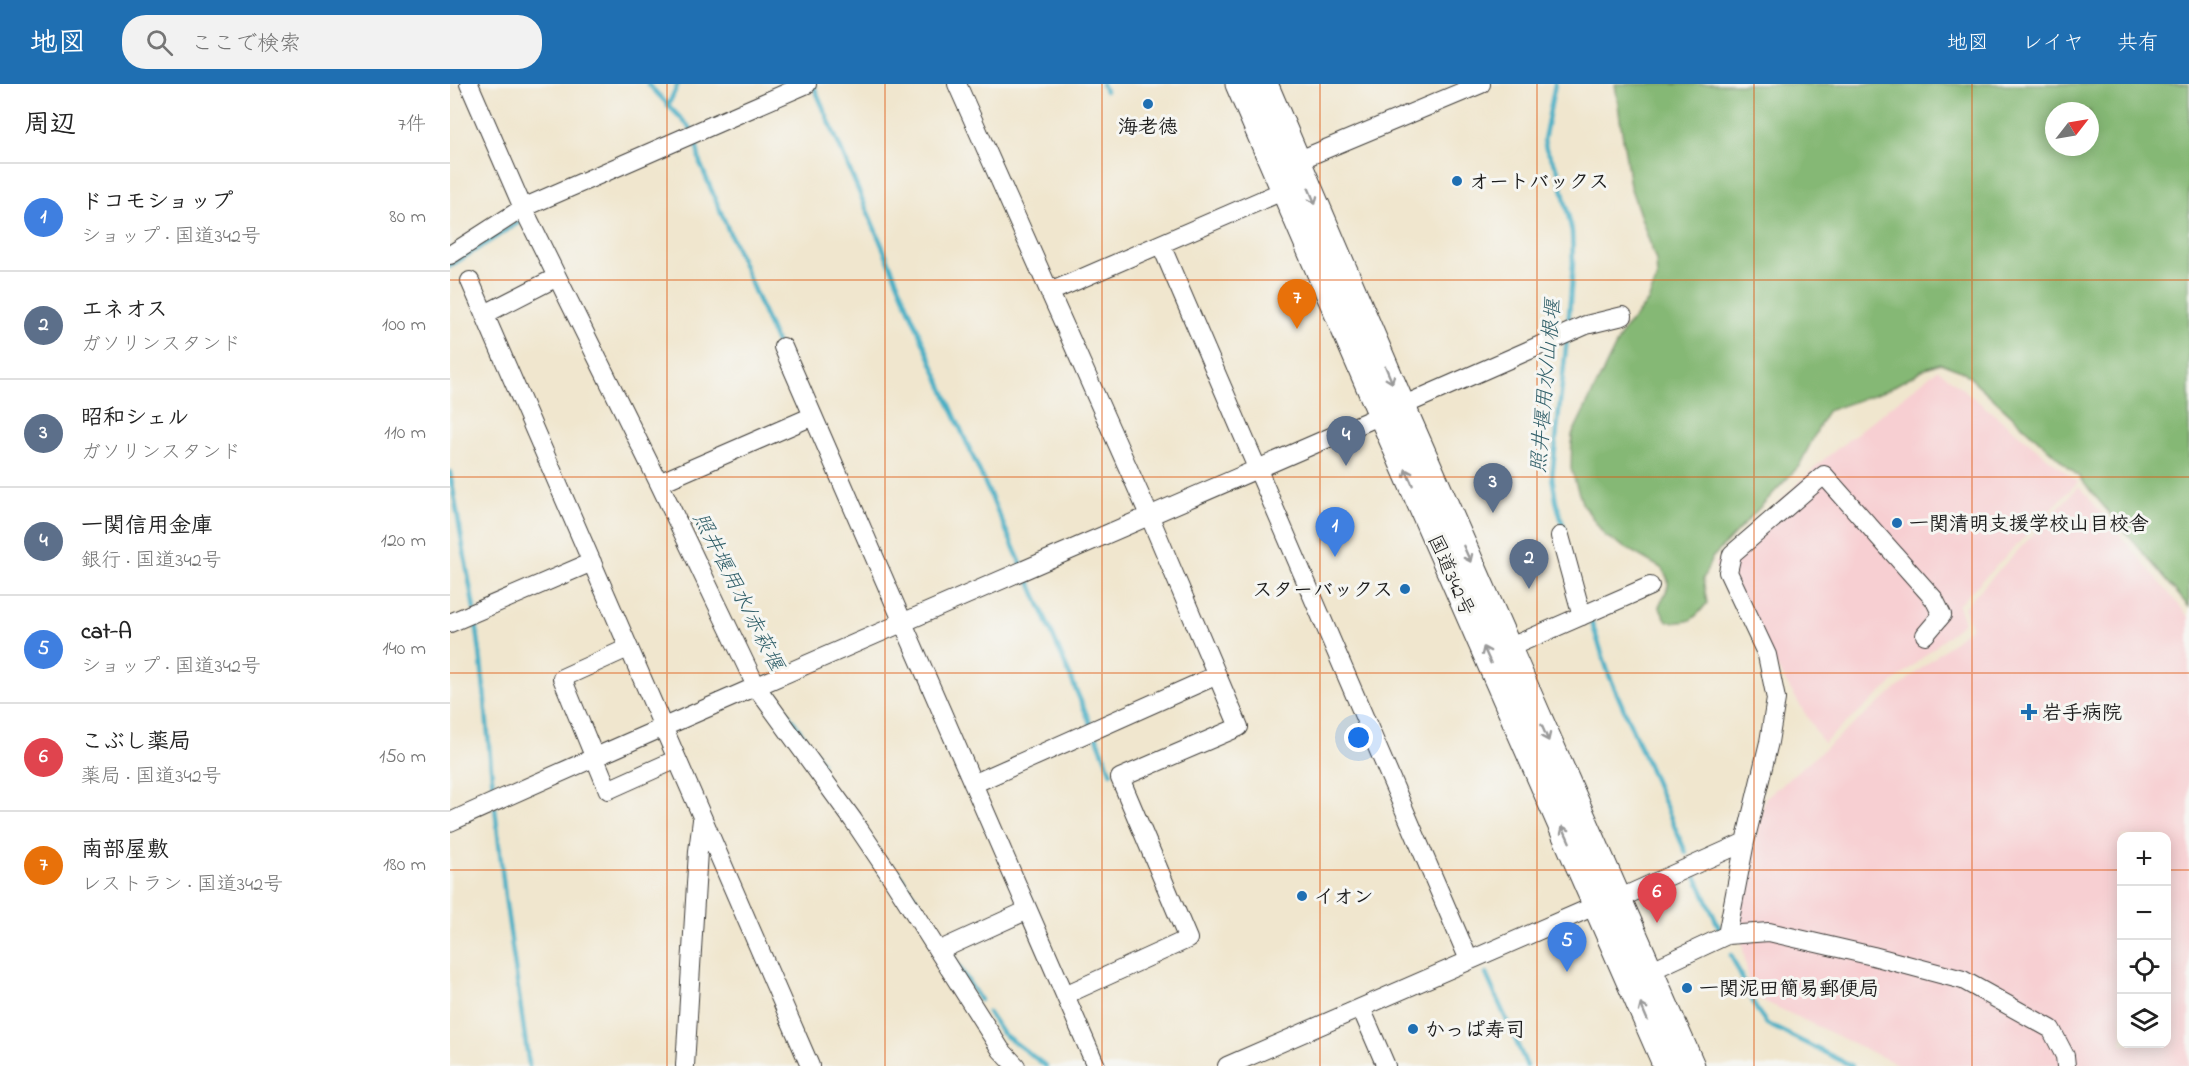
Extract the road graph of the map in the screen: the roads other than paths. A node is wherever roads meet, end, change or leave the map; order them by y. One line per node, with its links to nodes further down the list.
1 (469, 84): 9 (street)
2 (807, 84): 9 (street)
3 (957, 84): 14 (street)
4 (1239, 84): 8 (highway, 国道342号)
5 (1264, 84): 7 (highway, 国道342号)
6 (1481, 84): 7 (street)
7 (1298, 161): 18 (highway, 国道342号, one-way to 18)
8 (1285, 190): 10 (street); 18 (highway, 国道342号)
9 (523, 208): 11 (street); 12 (street)
10 (1161, 245): 14 (street); 20 (street)
11 (450, 255)
12 (556, 277): 15 (street); 21 (street)
13 (470, 281): 15 (street)
14 (1050, 292): 22 (street)
15 (484, 314): 24 (street)
16 (1623, 316): 18 (street)
17 (783, 347): 19 (street)
18 (1392, 411): 20 (street); 31 (highway, 国道342号, one-way to 31); 41 (highway, 国道342号, one-way to 18)
19 (813, 416): 21 (street); 27 (street)
20 (1258, 469): 22 (street); 45 (street)
21 (659, 483): 33 (street)
22 (1149, 515): 27 (street); 32 (street)
23 (1560, 536): 26 (street)
24 (592, 562): 28 (street); 30 (street)
25 (1650, 586): 26 (street)
26 (1582, 616): 31 (street)
27 (903, 622): 33 (street); 37 (street)
28 (450, 623)
29 (1925, 635): 40 (street)
30 (628, 648): 34 (street); 35 (street)
31 (1508, 648): 41 (highway, 国道342号, one-way to 41)
32 (1217, 675): 37 (street); 47 (street)
33 (757, 687): 34 (street); 44 (street)
34 (662, 727): 35 (street); 36 (street)
35 (595, 757): 36 (street); 39 (street)
36 (677, 759): 38 (street)
37 (974, 784): 42 (street)
38 (703, 819): 49 (street); 50 (street)
39 (450, 822)
40 (1745, 842): 41 (street); 43 (street)
41 (1607, 902): 45 (street); 46 (highway, 国道342号); 55 (highway, 国道342号, one-way to 41)
42 (1028, 910): 44 (street); 47 (street)
43 (1726, 935): 46 (street); 57 (street)
44 (938, 951): 51 (street)
45 (1469, 960): 48 (street)
46 (1650, 971): 56 (highway, 国道342号)
47 (1065, 994): 52 (street)
48 (1361, 1008): 53 (street); 54 (street)
49 (685, 1066)
50 (810, 1066)
51 (1016, 1066)
52 (1096, 1066)
53 (1227, 1066)
54 (1386, 1066)
55 (1667, 1066)
56 (1690, 1066)
57 (2066, 1066)

